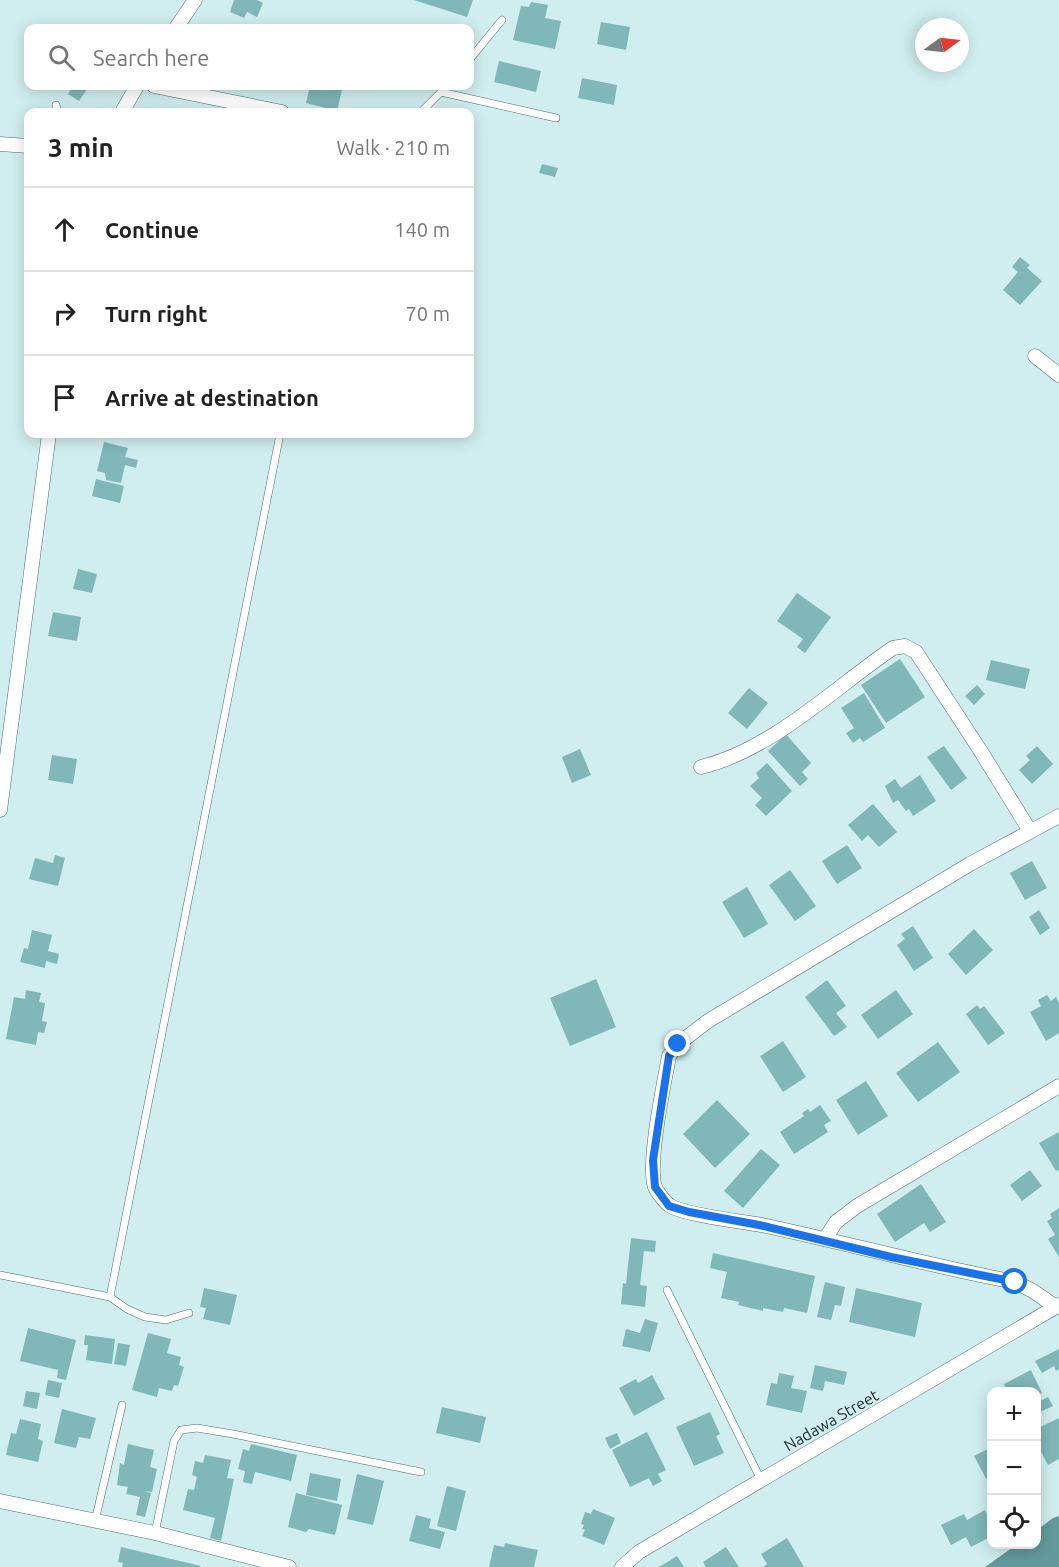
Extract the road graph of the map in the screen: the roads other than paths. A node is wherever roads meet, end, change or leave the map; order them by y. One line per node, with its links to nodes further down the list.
1 (195, 0): 3 (street)
2 (502, 20): 4 (lane)
3 (179, 24)
4 (474, 54)
5 (135, 90): 8 (street)
6 (174, 90): 9 (street)
7 (441, 92): 10 (lane); 11 (lane)
8 (124, 108)
9 (262, 108)
10 (425, 108)
11 (556, 118)
12 (0, 144): 13 (street)
13 (24, 146)
14 (1035, 356): 15 (street)
15 (1059, 375)
16 (48, 438): 19 (street)
17 (279, 438): 26 (lane)
18 (701, 767): 21 (street)
19 (0, 810)
20 (1059, 816): 21 (street)
21 (1030, 831): 23 (street)
22 (1059, 1086): 23 (street)
23 (825, 1239): 27 (street)
24 (0, 1275): 26 (lane)
25 (667, 1290): 31 (lane)
26 (110, 1296): 28 (lane)
27 (1057, 1306): 31 (street, Nadawa Street)
28 (189, 1313)
29 (122, 1405): 33 (lane)
30 (421, 1472): 34 (lane)
31 (761, 1480): 36 (street, Nadawa Street)
32 (0, 1501): 33 (street)
33 (95, 1521): 34 (street)
34 (155, 1533): 35 (street)
35 (290, 1567)
36 (622, 1567)

